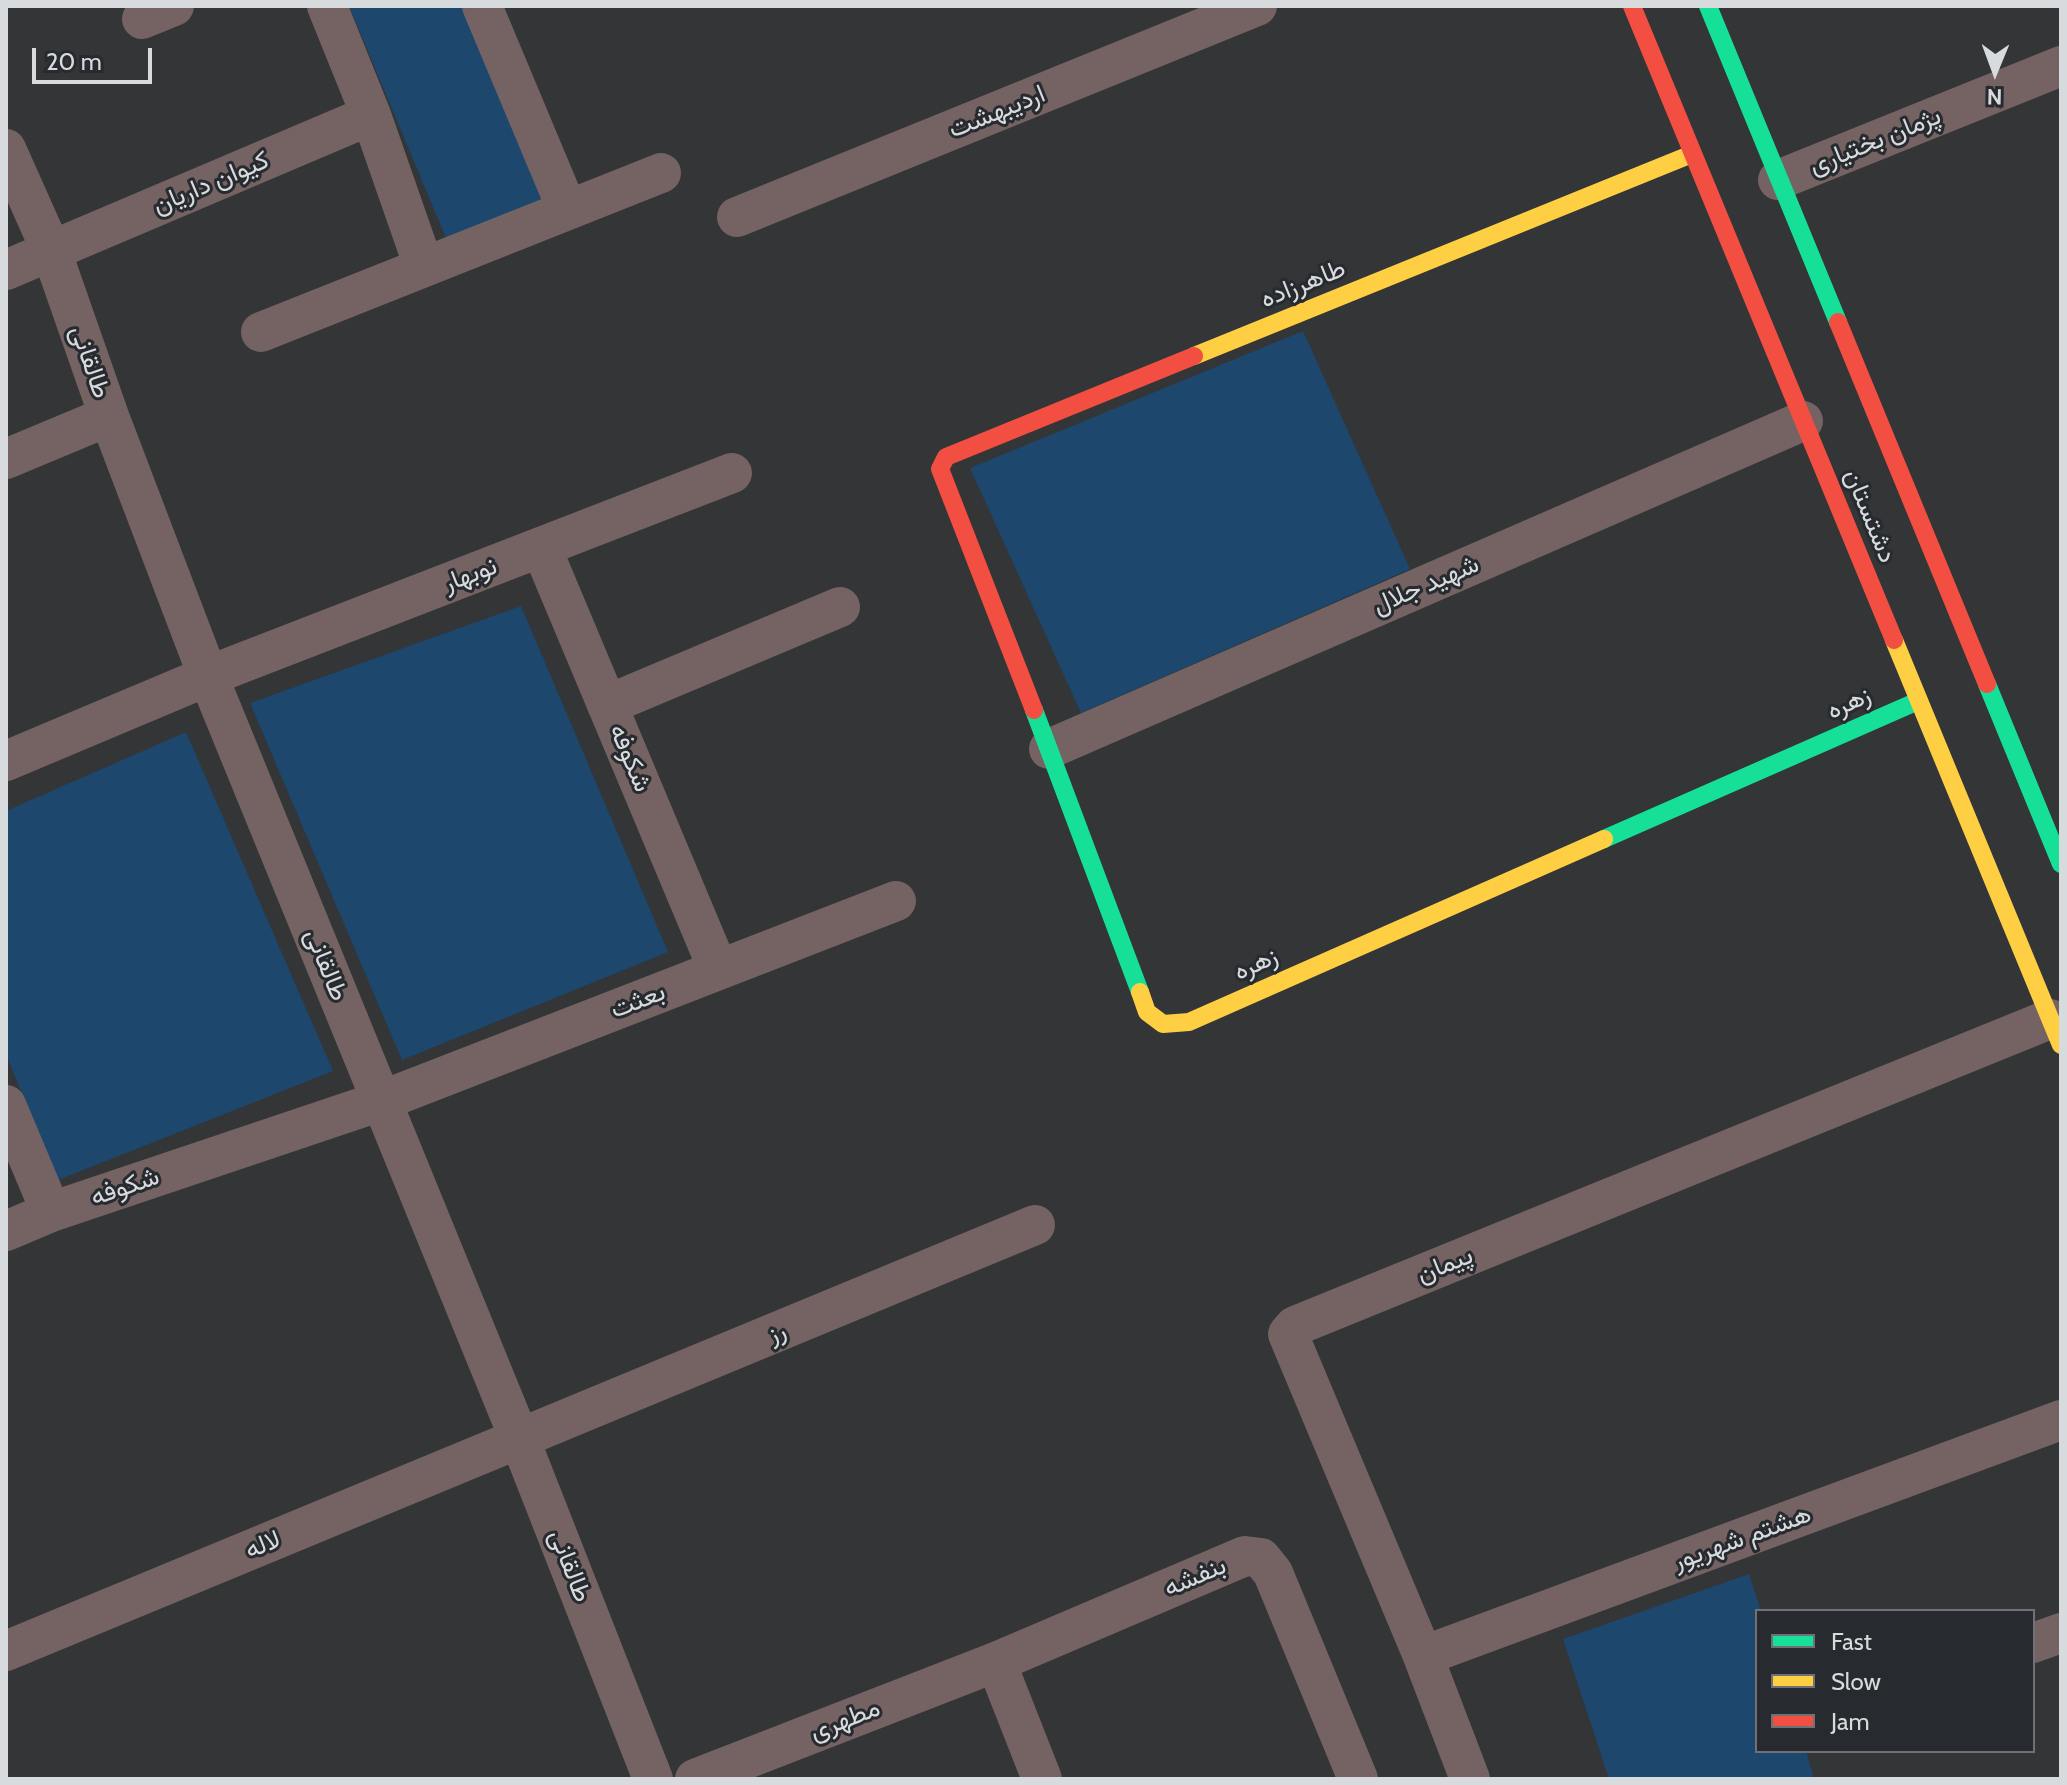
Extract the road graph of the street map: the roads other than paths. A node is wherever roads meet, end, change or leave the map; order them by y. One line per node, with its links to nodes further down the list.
1 (327, 6): 7 (street)
2 (482, 6): 12 (street)
3 (1257, 6): 13 (street, اردیبهشت)
4 (1632, 6): 9 (street, دشتستان)
5 (1708, 6): 11 (street, دشتستان)
6 (2061, 66): 11 (street, پژمان بختیاری)
7 (371, 115): 14 (street, کیوان داریان); 15 (street)
8 (6, 149): 14 (street, طالقانی)
9 (1692, 154): 19 (street, دشتستان); 21 (street, طاهرزاده)
10 (661, 173): 12 (street)
11 (1778, 180): 30 (street, دشتستان)
12 (567, 209): 15 (street)
13 (737, 217)
14 (51, 250): 16 (street, کیوان داریان); 18 (street, طالقانی)
15 (424, 267): 17 (street)
16 (6, 270)
17 (261, 332)
18 (109, 416): 20 (street); 25 (street, طالقانی)
19 (1803, 421): 26 (street, دشتستان); 28 (street, شهید جلال)
20 (6, 459)
21 (940, 469): 28 (street, زهره)
22 (732, 473): 23 (street, نوبهار)
23 (541, 547): 25 (street, نوبهار); 27 (street, شکوفه)
24 (840, 607): 27 (street)
25 (208, 676): 29 (street, نوبهار); 35 (street, طالقانی)
26 (1918, 701): 28 (street, زهره); 34 (street, دشتستان)
27 (607, 705): 33 (street, شکوفه)
28 (1049, 749)
29 (6, 761)
30 (2053, 820): 31 (street, دشتستان)
31 (2061, 864)
32 (896, 901): 33 (street, بعثت)
33 (718, 969): 35 (street, بعثت)
34 (2056, 1032): 45 (street, پیمان)
35 (381, 1101): 37 (street, شکوفه); 41 (street, طالقانی)
36 (6, 1105): 37 (street)
37 (51, 1212): 39 (street, شکوفه)
38 (1035, 1225): 41 (street, رز)
39 (6, 1231)
40 (2061, 1420): 45 (street, هشتم شهریور)
41 (520, 1440): 44 (street, لاله); 47 (street, طالقانی)
42 (2061, 1633): 43 (street)
43 (2035, 1642)
44 (6, 1651)
45 (1423, 1656): 51 (street, پیمان)
46 (996, 1662): 48 (street, مطهری); 49 (street); 50 (street, بنفشه)
47 (653, 1779)
48 (695, 1779)
49 (1042, 1779)
50 (1358, 1779)
51 (1470, 1779)

